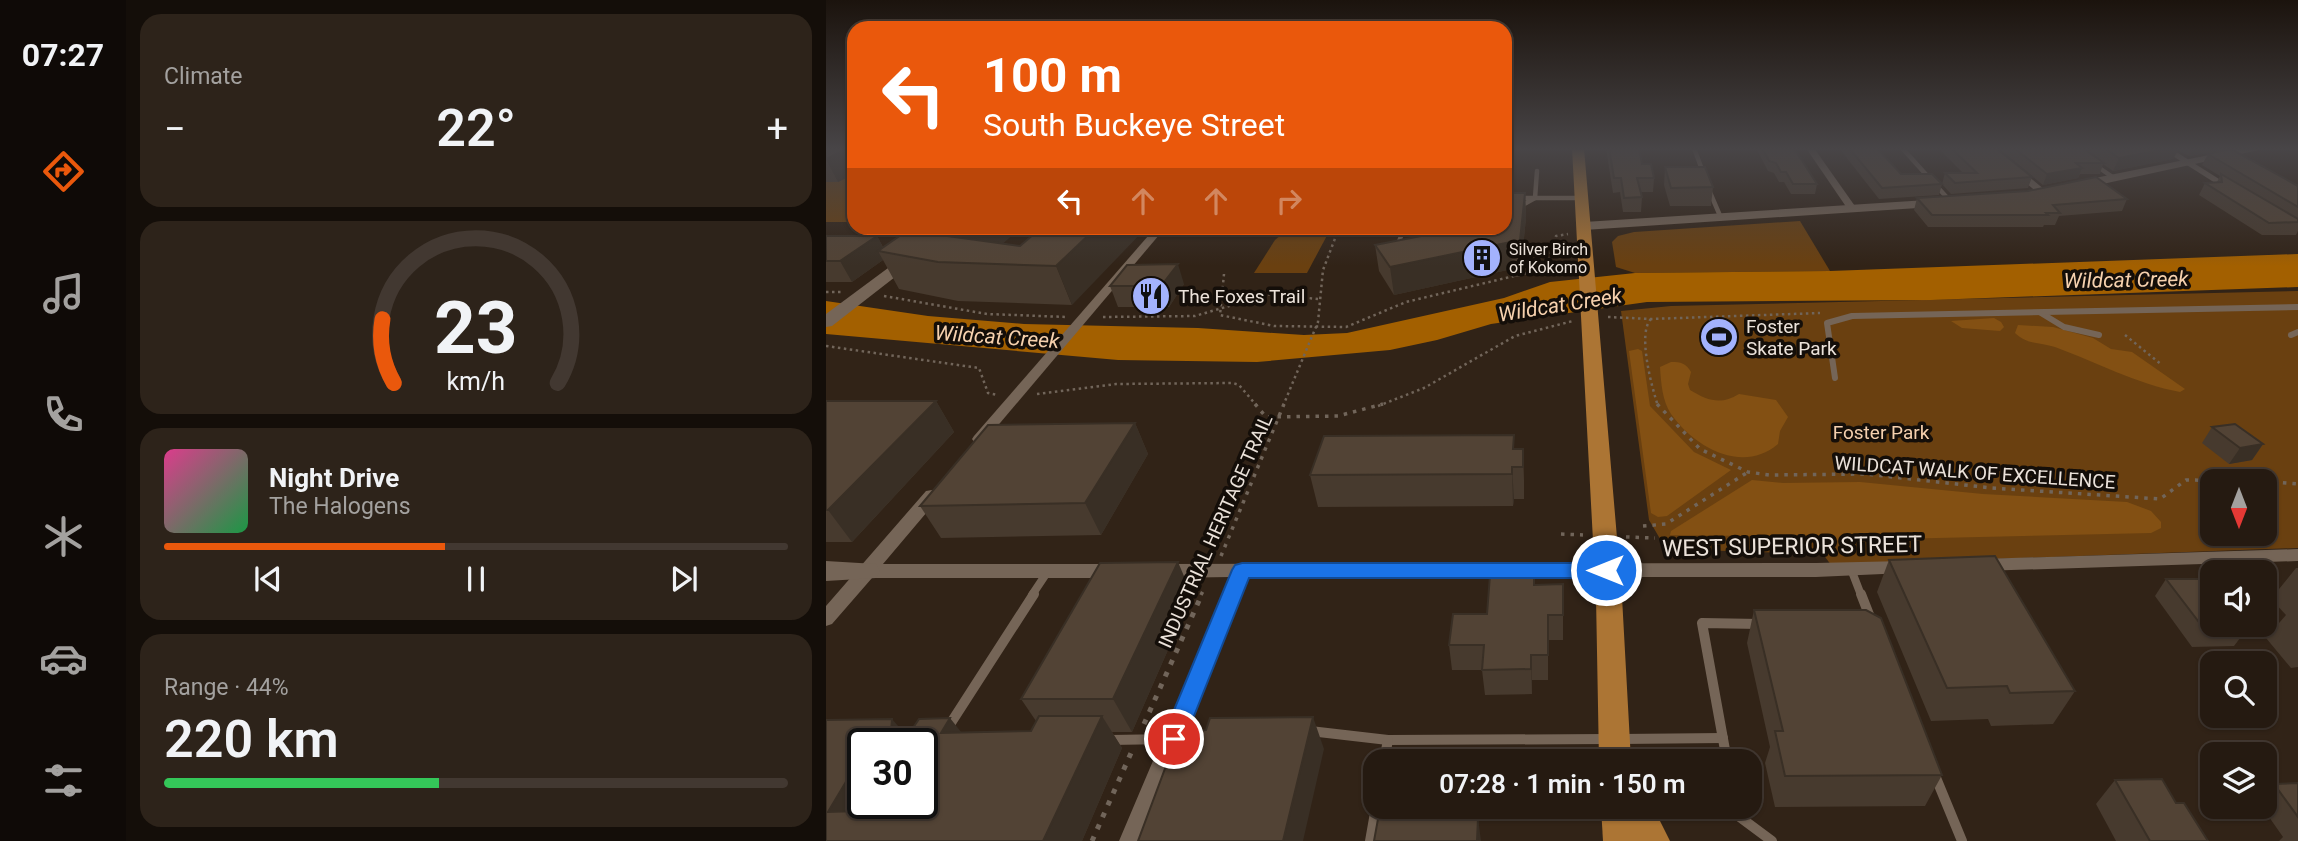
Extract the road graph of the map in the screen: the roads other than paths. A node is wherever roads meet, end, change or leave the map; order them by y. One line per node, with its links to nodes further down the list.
1 (1536, 187): 13 (lane)
2 (1581, 187): 14 (main road)
3 (1709, 187): 18 (lane)
4 (1837, 187): 17 (street)
5 (1943, 187): 15 (lane)
6 (2050, 187): 9 (street)
7 (2068, 187): 9 (main road)
8 (2227, 187): 11 (street)
9 (2054, 190): 10 (main road)
10 (2023, 196)
11 (2243, 197)
12 (1512, 198): 13 (lane)
13 (1535, 198): 14 (lane); 16 (lane)
14 (1582, 198): 19 (main road)
15 (1958, 202): 17 (main road)
16 (1512, 208)
17 (1852, 209): 18 (main road)
18 (1721, 218): 19 (main road)
19 (1584, 226): 37 (main road)
20 (942, 235): 26 (main road)
21 (1154, 235): 29 (street)
22 (1401, 235): 23 (lane)
23 (1392, 260)
24 (2298, 307): 25 (lane)
25 (2041, 313): 27 (lane); 28 (lane)
26 (826, 321)
27 (2099, 335)
28 (1835, 378)
29 (965, 456)
30 (939, 486): 39 (street)
31 (2298, 555): 32 (street)
32 (1956, 566)
33 (1917, 567): 34 (street, WEST SUPERIOR STREET)
34 (1850, 569): 37 (street, WEST SUPERIOR STREET); 42 (lane)
35 (1048, 570): 36 (street, WEST SUPERIOR STREET); 39 (street, WEST SUPERIOR STREET); 48 (lane)
36 (1242, 570): 37 (street, WEST SUPERIOR STREET); 44 (street)
37 (1606, 570): 51 (main road)
38 (826, 571): 39 (main road)
39 (867, 571): 40 (street)
40 (826, 619)
41 (1770, 624): 45 (lane)
42 (1876, 631)
43 (1293, 732): 47 (lane)
44 (1179, 738): 46 (lane); 59 (street)
45 (1723, 738): 52 (lane); 53 (lane)
46 (1097, 740)
47 (1388, 740): 49 (lane); 50 (lane)
48 (941, 744)
49 (1386, 749)
50 (1592, 749)
51 (1615, 749)
52 (1624, 749)
53 (1725, 749)
54 (1932, 767): 64 (lane)
55 (1374, 819): 60 (lane)
56 (1619, 819): 61 (main road)
57 (1641, 819): 62 (main road)
58 (1743, 819): 63 (lane)
59 (1131, 841)
60 (1370, 841)
61 (1620, 841)
62 (1653, 841)
63 (1772, 841)
64 (1962, 841)

